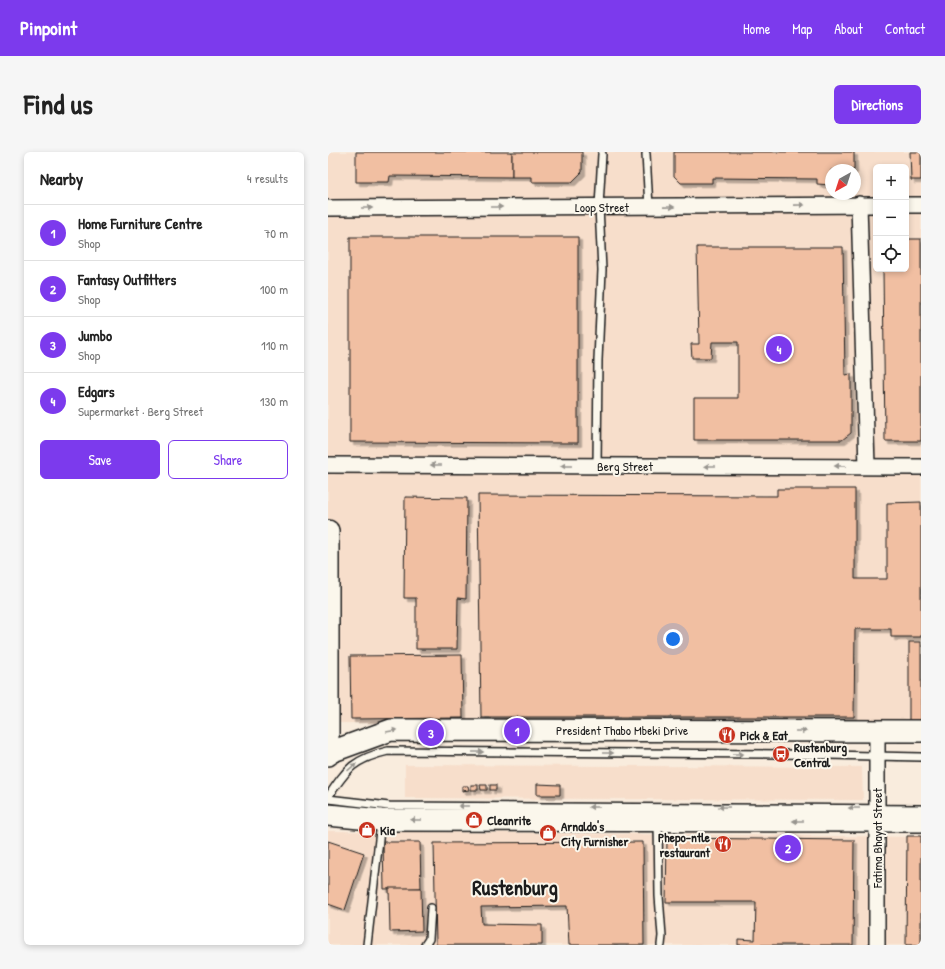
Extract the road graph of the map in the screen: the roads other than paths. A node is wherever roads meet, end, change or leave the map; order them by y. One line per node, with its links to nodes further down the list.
1 (602, 154): 7 (lane)
2 (646, 154): 8 (lane)
3 (859, 204): 4 (street, Loop Street); 8 (street, Loop Street, one-way to 3); 12 (street)
4 (873, 205)
5 (909, 205): 6 (street)
6 (921, 205)
7 (599, 206): 8 (street, Loop Street); 9 (street, Loop Street, one-way to 7); 11 (lane)
8 (649, 207)
9 (328, 208)
10 (328, 465): 11 (street, Berg Street, one-way to 10)
11 (597, 466): 12 (street, Berg Street, one-way to 11)
12 (867, 466): 13 (street, Berg Street)
13 (921, 467)
14 (328, 531): 17 (street)
15 (877, 731): 16 (street, President Thabo Mbeki Drive); 17 (street, President Thabo Mbeki Drive, one-way to 15); 19 (street, Fatima Bhayat Street)
16 (921, 731)
17 (328, 754)
18 (921, 756): 19 (lane)
19 (877, 757): 20 (lane, one-way to 19); 23 (street, Fatima Bhayat Street)
20 (328, 798): 23 (lane, one-way to 20)
21 (921, 809): 23 (lane)
22 (328, 815): 24 (street)
23 (876, 815): 25 (street, one-way to 25); 26 (street); 31 (street, Fatima Bhayat Street)
24 (381, 820): 25 (street, one-way to 24); 28 (lane)
25 (658, 821): 30 (lane)
26 (921, 821)
27 (431, 908): 29 (lane)
28 (368, 945)
29 (425, 945)
30 (661, 945)
31 (877, 945)

